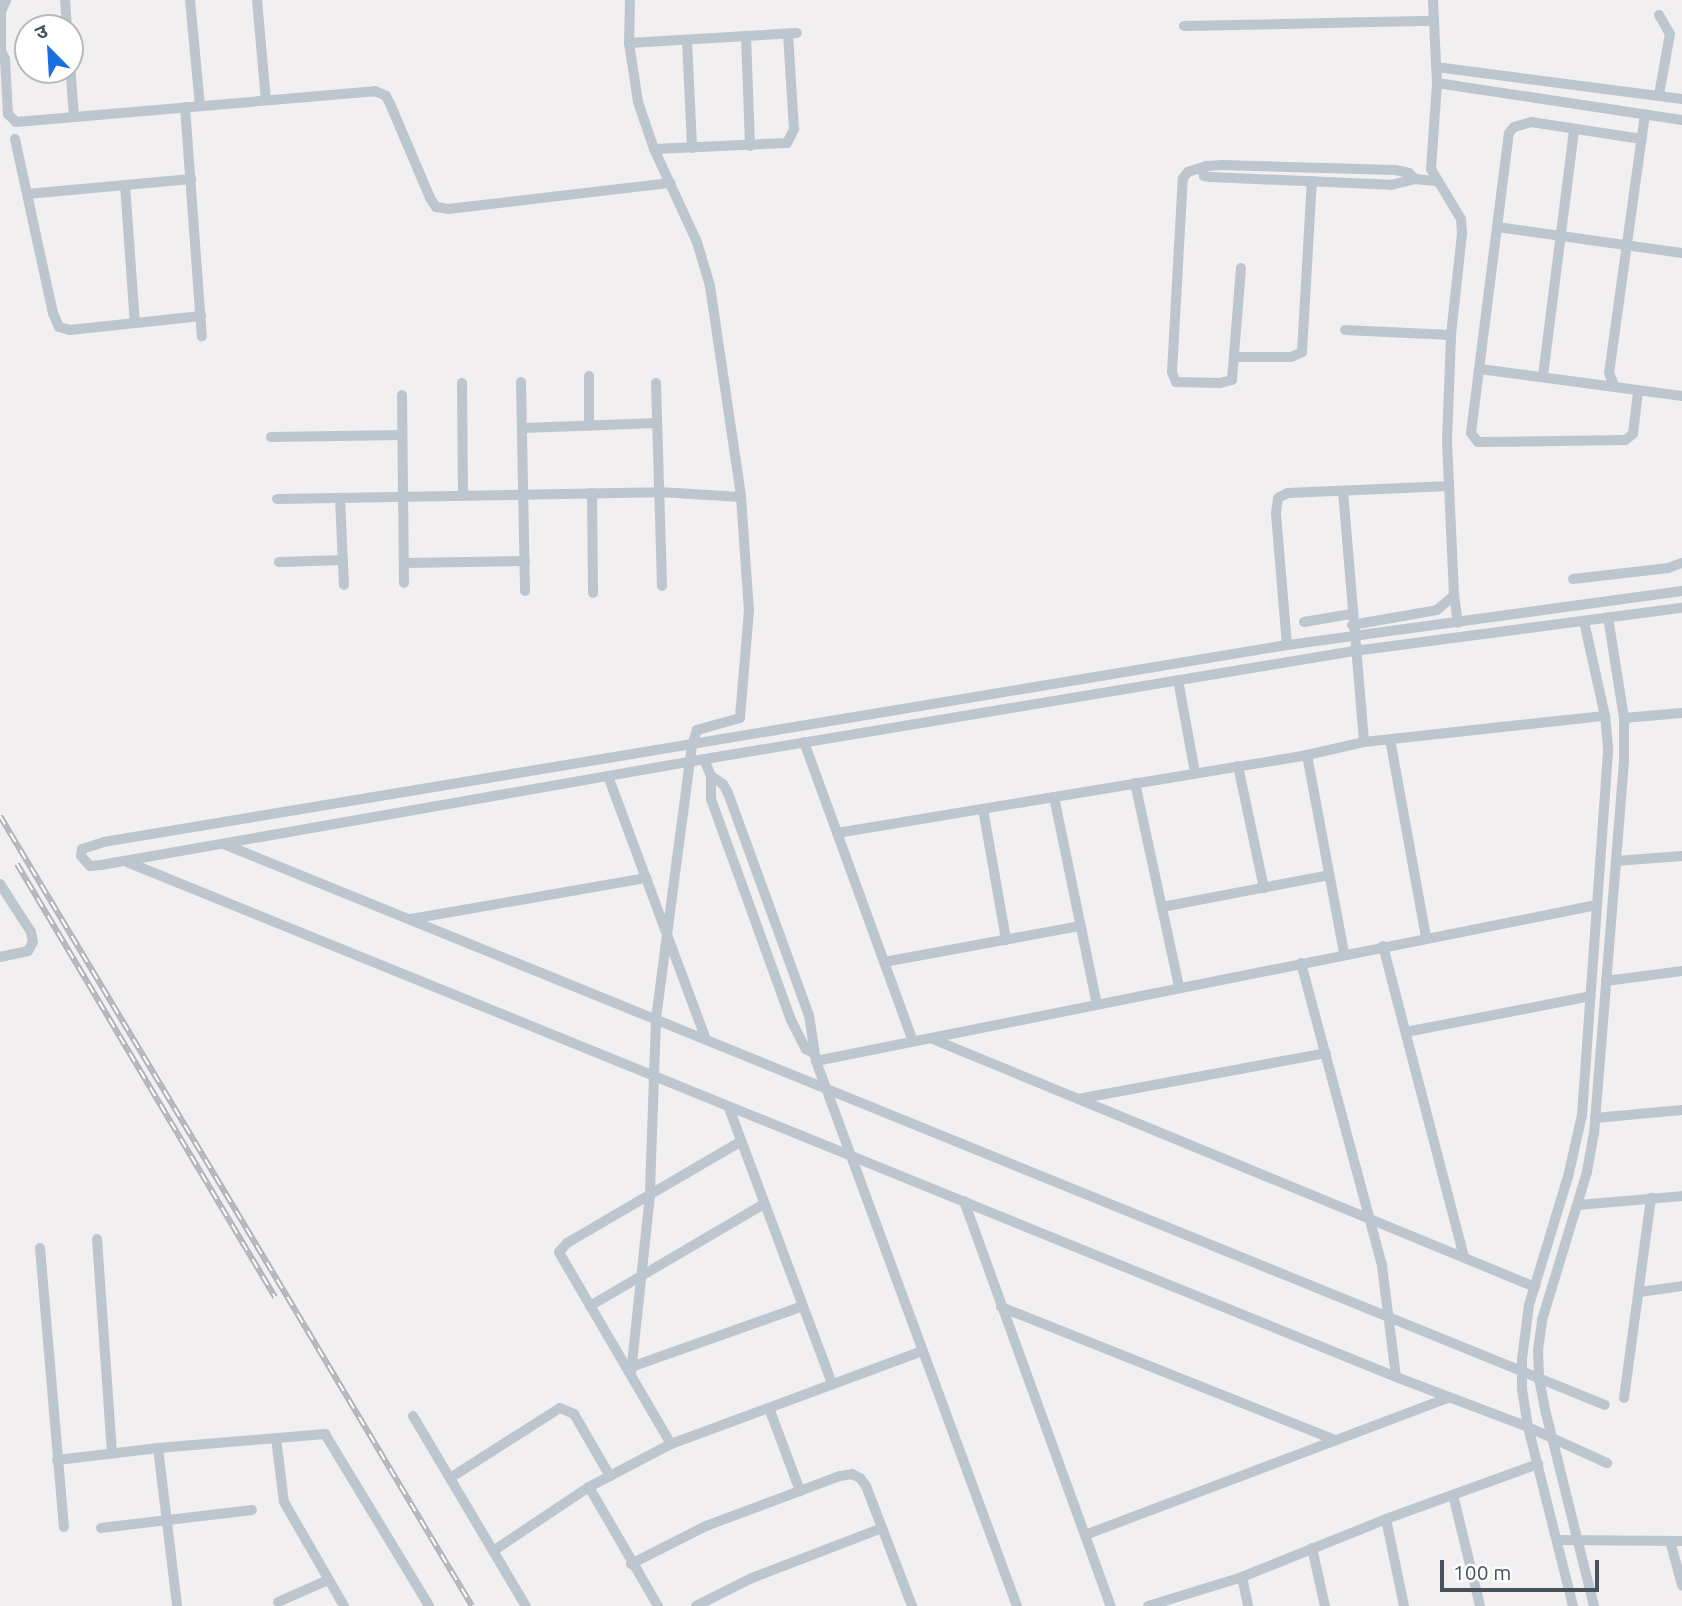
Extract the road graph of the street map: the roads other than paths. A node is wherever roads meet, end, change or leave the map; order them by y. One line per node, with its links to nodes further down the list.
1 (6, 0): 12 (street)
2 (190, 0): 19 (street)
3 (257, 0): 18 (street)
4 (630, 0): 11 (street)
5 (1433, 0): 7 (street)
6 (1659, 15): 16 (street)
7 (1433, 22): 8 (street); 13 (street)
8 (1184, 26)
9 (746, 36): 10 (street); 27 (street); 27 (street)
10 (687, 40): 11 (street); 28 (street)
11 (629, 43): 29 (street)
12 (1, 50): 22 (street)
13 (1436, 67): 14 (street); 16 (street)
14 (1437, 83): 21 (street); 34 (street)
15 (72, 84): 22 (street)
16 (1659, 95): 17 (street)
17 (1682, 99)
18 (266, 100): 19 (street); 35 (street)
19 (200, 105): 20 (street)
20 (185, 107): 22 (street); 31 (street)
21 (1645, 114): 23 (street); 26 (street)
22 (74, 117)
23 (1682, 120)
24 (1574, 129): 26 (street); 38 (street); 39 (street)
25 (15, 139): 37 (street)
26 (1642, 139): 40 (street)
27 (750, 146): 28 (street)
28 (692, 148): 29 (street)
29 (654, 149): 35 (street)
30 (1202, 169): 32 (street); 33 (street); 48 (street)
31 (191, 179): 36 (street); 43 (street)
32 (1415, 179): 33 (street); 34 (street)
33 (1312, 181): 48 (street)
34 (1435, 181): 46 (street)
35 (670, 183): 71 (street)
36 (125, 185): 37 (street); 44 (street)
37 (27, 194): 44 (street)
38 (1497, 227): 39 (street); 49 (street)
39 (1561, 236): 40 (street); 51 (street)
40 (1627, 246): 41 (street); 55 (street)
41 (1682, 253)
42 (1241, 268): 48 (street)
43 (201, 316): 44 (street); 47 (street)
44 (135, 323)
45 (1345, 330): 46 (street)
46 (1451, 335): 64 (street)
47 (202, 336)
48 (1236, 356)
49 (1479, 369): 51 (street); 56 (street)
50 (589, 376): 60 (street)
51 (1543, 376): 55 (street)
52 (521, 382): 61 (street)
53 (462, 383): 69 (street)
54 (656, 383): 59 (street)
55 (1615, 387): 56 (street)
56 (1638, 392): 58 (street)
57 (402, 395): 62 (street)
58 (1682, 396)
59 (657, 423): 60 (street); 66 (street)
60 (589, 425): 61 (street)
61 (524, 428): 68 (street)
62 (402, 435): 63 (street); 70 (street)
63 (271, 437)
64 (1449, 486): 65 (street); 86 (street)
65 (1343, 491): 92 (street); 93 (street)
66 (659, 492): 67 (street); 71 (street); 82 (street)
67 (592, 493): 68 (street); 85 (street)
68 (524, 494): 69 (street); 75 (street)
69 (463, 496): 70 (street)
70 (404, 497): 72 (street); 77 (street)
71 (741, 497): 98 (street)
72 (340, 498): 73 (street); 74 (street)
73 (277, 499)
74 (343, 560): 76 (street); 81 (street)
75 (525, 561): 77 (street); 83 (street)
76 (279, 562)
77 (405, 563): 80 (street)
78 (1682, 563): 79 (street)
79 (1573, 579)
80 (404, 583)
81 (344, 585)
82 (662, 586)
83 (525, 591)
84 (1682, 591): 91 (street)
85 (593, 593)
86 (1454, 595): 91 (street); 92 (street)
87 (1682, 608): 88 (street)
88 (1608, 617): 90 (street); 99 (street)
89 (1304, 621): 92 (street)
90 (1584, 621): 94 (street); 97 (street)
91 (1458, 623): 92 (street)
92 (1352, 625): 93 (street); 94 (street)
93 (1287, 645): 100 (street)
94 (1354, 651): 95 (street); 103 (street)
95 (1178, 680): 102 (street); 108 (street)
96 (1682, 713): 99 (street)
97 (1605, 716): 101 (street); 124 (street)
98 (740, 718): 100 (street); 104 (street)
99 (1624, 718): 118 (street)
100 (743, 737): 104 (street)
101 (1390, 739): 103 (street); 129 (street)
102 (804, 742): 106 (street); 114 (street)
103 (1364, 742): 105 (street)
104 (692, 745): 106 (street); 117 (street)
105 (1307, 755): 107 (street); 119 (street)
106 (698, 760): 109 (street); 110 (street); 128 (street)
107 (1238, 766): 108 (street); 122 (street)
108 (1195, 773): 111 (street)
109 (608, 776): 115 (street); 120 (street)
110 (710, 776): 147 (street); 147 (street)
111 (1135, 783): 112 (street); 125 (street)
112 (1054, 797): 113 (street); 127 (street)
113 (983, 809): 114 (street); 130 (street)
114 (837, 833): 134 (street)
115 (226, 844): 117 (street); 126 (street)
116 (1682, 856): 118 (street)
117 (125, 861): 148 (street)
118 (1616, 861): 137 (street)
119 (1329, 875): 122 (street); 132 (street)
120 (646, 878): 126 (street); 128 (street)
121 (0, 884): 123 (street)
122 (1264, 888): 125 (street)
123 (3, 895): 133 (street)
124 (1597, 905): 129 (street); 139 (street)
125 (1162, 907): 138 (street)
126 (410, 919): 141 (street)
127 (1081, 926): 130 (street); 140 (street)
128 (667, 934): 141 (street); 144 (street)
129 (1426, 938): 131 (street)
130 (1006, 940): 134 (street)
131 (1383, 946): 132 (street); 142 (street)
132 (1344, 953): 135 (street)
133 (0, 957)
134 (884, 962): 145 (street)
135 (1301, 963): 138 (street); 146 (street)
136 (1682, 971): 137 (street)
137 (1606, 981): 153 (street)
138 (1179, 988): 140 (street)
139 (1591, 996): 142 (street); 168 (street)
140 (1097, 1004): 143 (street)
141 (656, 1019): 144 (street); 148 (street)
142 (1406, 1032): 165 (street)
143 (930, 1038): 145 (street); 150 (street)
144 (706, 1039): 149 (street)
145 (913, 1041): 147 (street)
146 (1326, 1053): 150 (street); 162 (street)
147 (815, 1057): 149 (street)
148 (654, 1075): 151 (street); 156 (street)
149 (826, 1087): 155 (street); 173 (street)
150 (1078, 1099): 162 (street)
151 (729, 1108): 154 (street); 155 (street)
152 (1682, 1110): 153 (street)
153 (1595, 1118): 161 (street)
154 (740, 1142): 156 (street); 160 (street)
155 (849, 1154): 159 (street); 174 (street)
156 (650, 1195): 166 (street); 170 (street)
157 (1682, 1196): 158 (street)
158 (1650, 1198): 161 (street); 169 (street)
159 (964, 1201): 172 (street); 177 (street)
160 (764, 1204): 166 (street); 171 (street)
161 (1578, 1205): 178 (street)
162 (1371, 1219): 165 (street); 173 (street)
163 (97, 1239): 191 (street)
164 (40, 1248): 192 (street)
165 (1464, 1258): 168 (street)
166 (641, 1275): 170 (street); 175 (street)
167 (1682, 1286): 169 (street)
168 (1535, 1287): 176 (street)
169 (1640, 1292): 181 (street)
170 (590, 1306): 175 (street)
171 (803, 1306): 175 (street); 179 (street)
172 (1001, 1307): 188 (street); 206 (street)
173 (1388, 1315): 176 (street); 177 (street)
174 (922, 1351): 179 (street); 225 (street)
175 (631, 1370): 189 (street)
176 (1522, 1371): 178 (street); 185 (street)
177 (1396, 1377): 180 (street)
178 (1539, 1377): 182 (street); 187 (street)
179 (832, 1384): 183 (street)
180 (1448, 1398): 185 (street); 188 (street)
181 (1624, 1398)
182 (1605, 1405)
183 (769, 1408): 189 (street); 198 (street)
184 (413, 1416): 196 (street)
185 (1528, 1427): 187 (street); 194 (street)
186 (276, 1438): 190 (street); 214 (street); 220 (street)
187 (1553, 1439): 193 (street); 208 (street)
188 (1336, 1440): 206 (street)
189 (671, 1444): 195 (street)
190 (158, 1448): 191 (street); 201 (street)
191 (112, 1453): 192 (street)
192 (57, 1460): 203 (street)
193 (1606, 1463)
194 (1538, 1464): 199 (street); 207 (street)
195 (610, 1476): 196 (street); 197 (street)
196 (450, 1478): 211 (street)
197 (589, 1487): 211 (street); 212 (street)
198 (800, 1490): 205 (street); 212 (street)
199 (1453, 1495): 202 (street); 231 (street)
200 (252, 1510): 201 (street)
201 (166, 1519): 204 (street); 218 (street)
202 (1386, 1519): 210 (street); 230 (street)
203 (64, 1527)
204 (101, 1528)
205 (882, 1528): 223 (street); 224 (street)
206 (1085, 1535): 226 (street)
207 (1557, 1540): 208 (street); 232 (street)
208 (1577, 1540): 209 (street); 233 (street)
209 (1676, 1541): 215 (street)
210 (1312, 1548): 213 (street); 229 (street)
211 (493, 1551): 221 (street)
212 (631, 1564): 222 (street)
213 (1242, 1577): 217 (street); 228 (street)
214 (328, 1580): 216 (street); 219 (street)
215 (1682, 1585)
216 (278, 1602)
217 (1177, 1602): 227 (street)
218 (177, 1606)
219 (344, 1606)
220 (429, 1606)
221 (526, 1606)
222 (658, 1606)
223 (696, 1606)
224 (912, 1606)
225 (1017, 1606)
226 (1111, 1606)
227 (1148, 1606)
228 (1248, 1606)
229 (1325, 1606)
230 (1404, 1606)
231 (1480, 1606)
232 (1573, 1606)
233 (1594, 1606)

